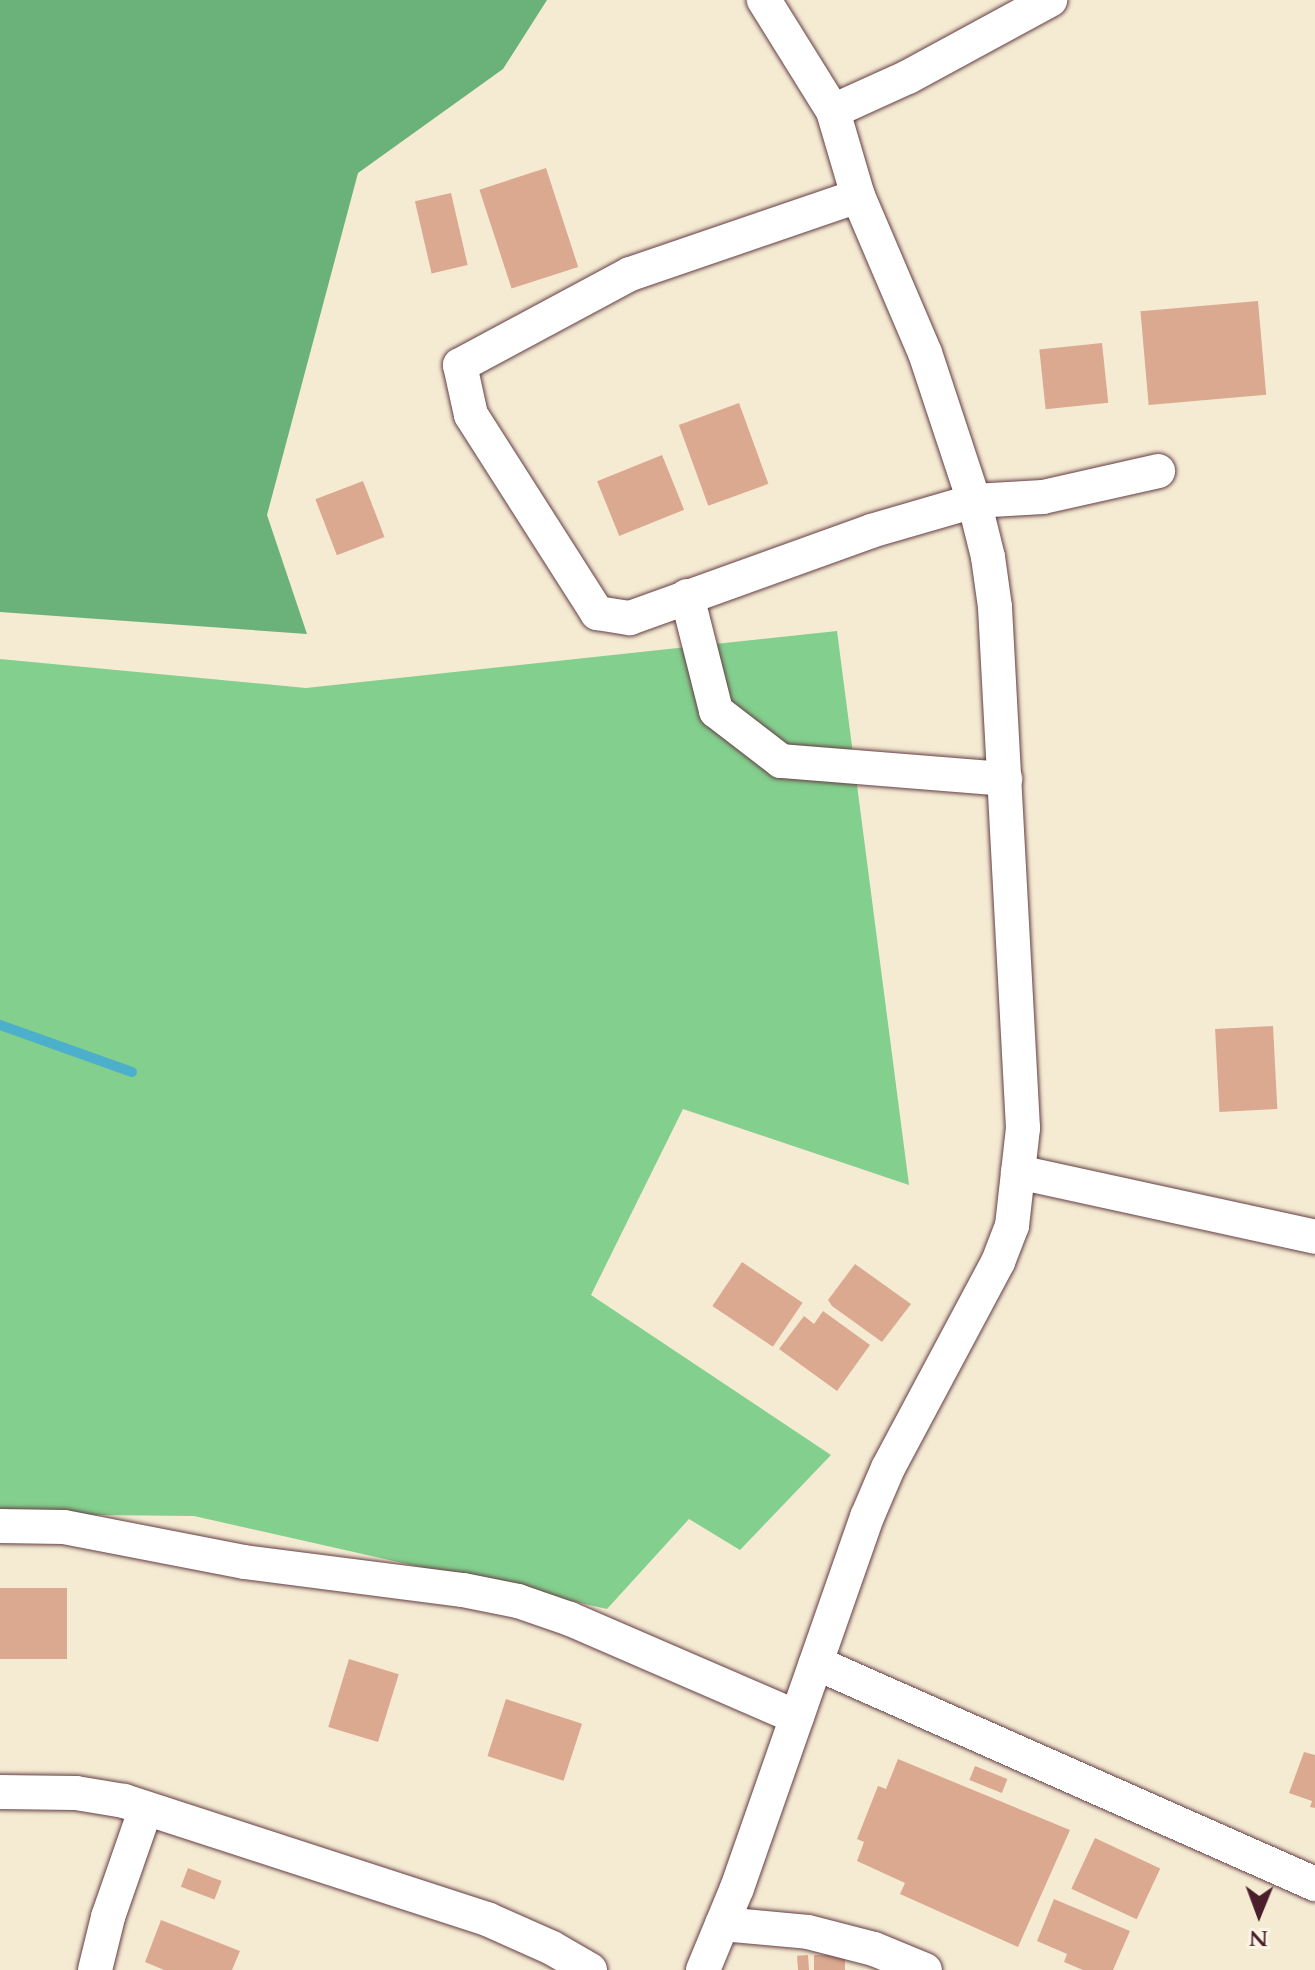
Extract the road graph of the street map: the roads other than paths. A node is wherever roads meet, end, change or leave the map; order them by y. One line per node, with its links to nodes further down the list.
1 (764, 0): 3 (street)
2 (1050, 0): 3 (street)
3 (833, 111): 4 (street)
4 (858, 196): 6 (street); 7 (street)
5 (1158, 471): 6 (street)
6 (974, 501): 7 (street); 8 (street)
7 (687, 596): 8 (street)
8 (1005, 779): 9 (street)
9 (1018, 1172): 10 (street); 12 (street)
10 (1315, 1237)
11 (0, 1526): 13 (street)
12 (816, 1663): 13 (street); 16 (street)
13 (797, 1717): 17 (street)
14 (0, 1792): 15 (street)
15 (146, 1808): 18 (street); 19 (street)
16 (1315, 1884)
17 (722, 1924): 20 (street); 21 (street)
18 (95, 1970)
19 (590, 1970)
20 (703, 1970)
21 (925, 1970)

